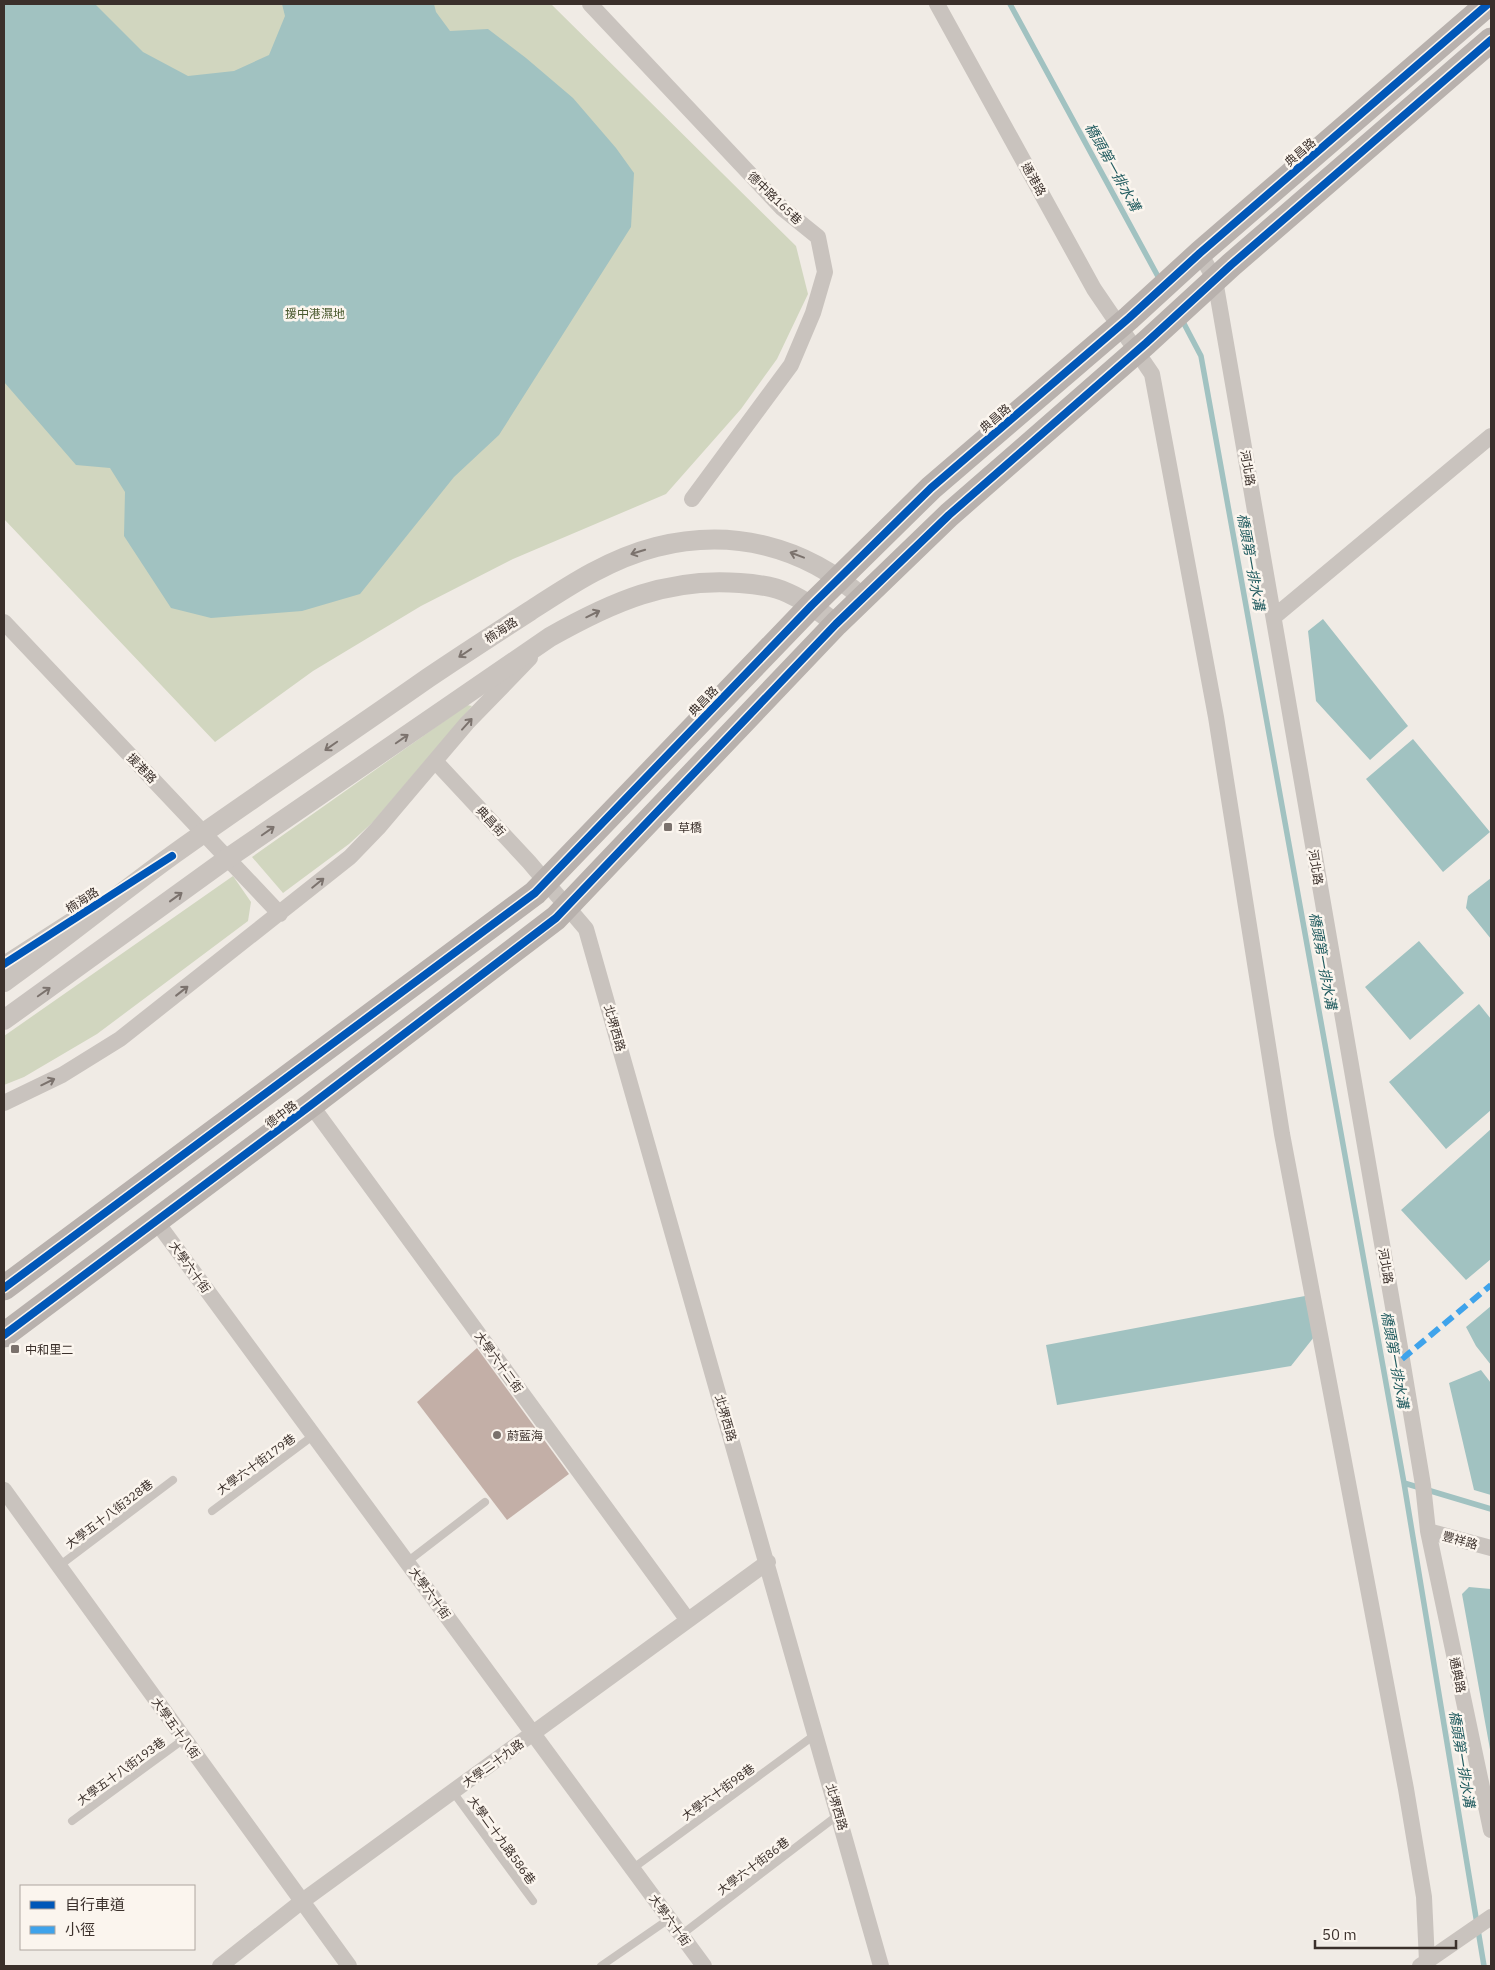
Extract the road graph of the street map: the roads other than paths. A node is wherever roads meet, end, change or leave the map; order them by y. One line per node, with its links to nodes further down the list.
1 (590, 4): 10 (street, 德中路165巷)
2 (937, 4): 7 (street, 通港路)
3 (1488, 4): 5 (main road, 典昌路)
4 (1491, 40): 6 (main road)
5 (1194, 259): 6 (street, 河北路); 7 (main road, 典昌路)
6 (1208, 286): 8 (main road); 14 (street, 河北路)
7 (1125, 322): 8 (street, 通港路); 11 (main road, 典昌路)
8 (1142, 347): 12 (main road); 57 (street, 通港路)
9 (1491, 436): 14 (street)
10 (692, 499)
11 (840, 578): 12 (street, 楠海路); 13 (main road, 典昌路); 19 (street, 楠海路, one-way to 19)
12 (863, 598): 16 (main road)
13 (812, 605): 16 (street); 17 (street, one-way to 13); 22 (main road, 典昌路)
14 (1275, 616): 38 (street, 河北路)
15 (4, 622): 19 (street, 援港路)
16 (836, 624): 23 (main road)
17 (550, 637): 18 (street, one-way to 17); 21 (street, one-way to 17)
18 (435, 761): 22 (street, 典昌街); 24 (street, one-way to 18)
19 (204, 833): 20 (street, 楠海路); 21 (street, 援港路)
20 (172, 856): 25 (street, 楠海路); 26 (street, 楠海路)
21 (228, 858): 24 (street, 援港路); 27 (street, one-way to 21)
22 (546, 882): 23 (street, 北堺西路); 31 (main road, 德中路)
23 (568, 906): 29 (main road, 德中路); 41 (street, 北堺西路)
24 (280, 914): 28 (street, one-way to 24)
25 (4, 964)
26 (4, 982)
27 (4, 1020)
28 (4, 1103)
29 (311, 1105): 30 (main road, 德中路); 43 (street, 大學六十二街)
30 (156, 1221): 32 (main road, 德中路); 33 (street, 大學六十街)
31 (4, 1288)
32 (4, 1335)
33 (314, 1435): 37 (lane, 大學六十街179巷); 40 (street, 大學六十街)
34 (173, 1480): 42 (lane, 大學五十八街328巷)
35 (4, 1490): 42 (street, 大學五十八街)
36 (485, 1502): 40 (lane)
37 (212, 1510)
38 (1427, 1525): 39 (street, 豐祥路); 50 (street, 通典路)
39 (1491, 1548)
40 (407, 1562): 44 (street, 大學六十街)
41 (768, 1562): 43 (street, 大學二十九路); 45 (street, 北堺西路)
42 (59, 1566): 46 (street, 大學五十八街)
43 (687, 1619): 44 (street, 大學二十九路)
44 (533, 1734): 47 (street, 大學二十九路); 51 (street, 大學六十街)
45 (816, 1734): 48 (street, 北堺西路); 51 (lane, 大學六十街98巷)
46 (184, 1739): 49 (lane, 大學五十八街193巷); 53 (street, 大學五十八街)
47 (452, 1792): 52 (lane, 大學二十九路586巷); 53 (street, 大學二十九路)
48 (839, 1814): 56 (lane, 大學六十街86巷); 62 (street, 北堺西路)
49 (72, 1821)
50 (1491, 1830)
51 (632, 1869): 55 (street, 大學六十街)
52 (533, 1901)
53 (301, 1902): 58 (street, 大學二十九路); 59 (street, 大學五十八街)
54 (1491, 1917): 57 (street)
55 (669, 1919): 56 (street, 大學六十街); 60 (lane)
56 (681, 1935): 61 (street, 大學六十街)
57 (1427, 1962)
58 (220, 1966)
59 (349, 1966)
60 (601, 1966)
61 (704, 1966)
62 (881, 1966)

